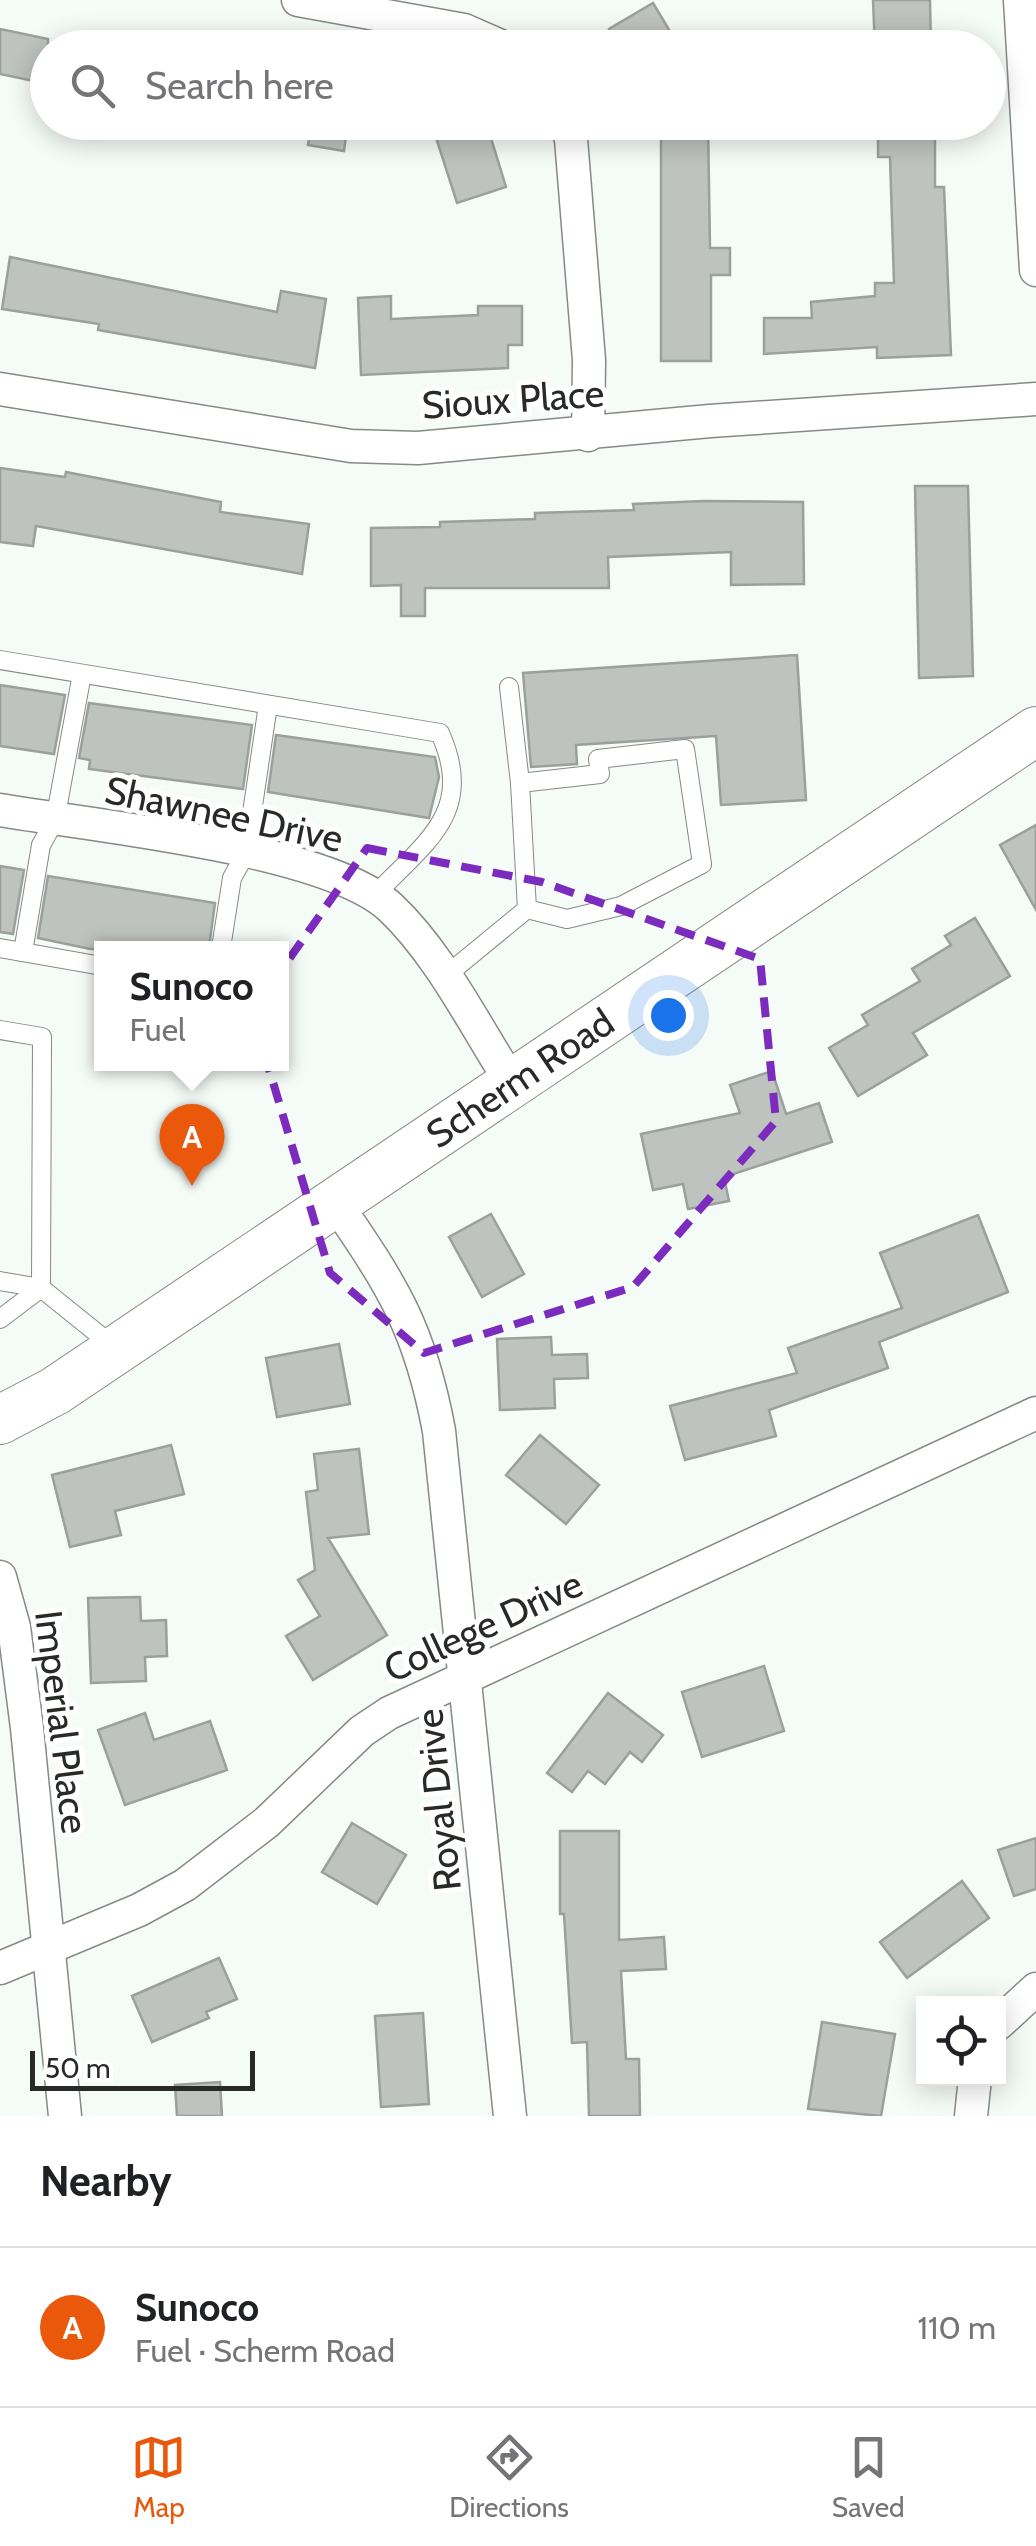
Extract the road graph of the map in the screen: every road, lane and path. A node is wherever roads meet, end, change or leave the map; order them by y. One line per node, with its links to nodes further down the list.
1 (298, 0): 3 (street)
2 (1020, 0): 5 (street)
3 (464, 30)
4 (571, 140): 8 (street)
5 (1036, 270)
6 (0, 388): 8 (street, Sioux Place)
7 (1036, 399): 8 (street, Sioux Place)
8 (588, 435)
9 (0, 660): 10 (lane)
10 (82, 674): 12 (lane); 16 (lane)
11 (509, 687): 14 (lane)
12 (268, 705): 17 (lane); 18 (lane)
13 (1036, 731): 26 (street, Scherm Road)
14 (520, 783): 19 (lane); 19 (lane)
15 (0, 810): 16 (street, Shawnee Drive)
16 (55, 820): 17 (street, Shawnee Drive); 22 (lane)
17 (246, 853): 18 (street, Shawnee Drive); 20 (lane)
18 (374, 896): 24 (street, Shawnee Drive)
19 (527, 910): 24 (lane)
20 (222, 941)
21 (0, 948): 22 (lane)
22 (23, 952): 23 (lane)
23 (94, 965)
24 (443, 978): 26 (street, Shawnee Drive)
25 (0, 1030): 29 (lane)
26 (512, 1083): 27 (street, Scherm Road)
27 (335, 1202): 31 (street, Scherm Road); 35 (street, Royal Drive)
28 (0, 1281): 29 (lane)
29 (41, 1288): 30 (lane); 31 (lane)
30 (0, 1319)
31 (117, 1349): 33 (street, Scherm Road)
32 (1036, 1413): 35 (street, College Drive)
33 (0, 1420)
34 (0, 1577): 36 (street, Imperial Place)
35 (466, 1678): 36 (street, College Drive); 42 (street, Royal Drive)
36 (48, 1949): 37 (street, College Drive); 41 (street, Imperial Place)
37 (0, 1968)
38 (1036, 1989): 39 (street)
39 (1006, 2017)
40 (974, 2086): 43 (street)
41 (65, 2116)
42 (510, 2116)
43 (971, 2116)

